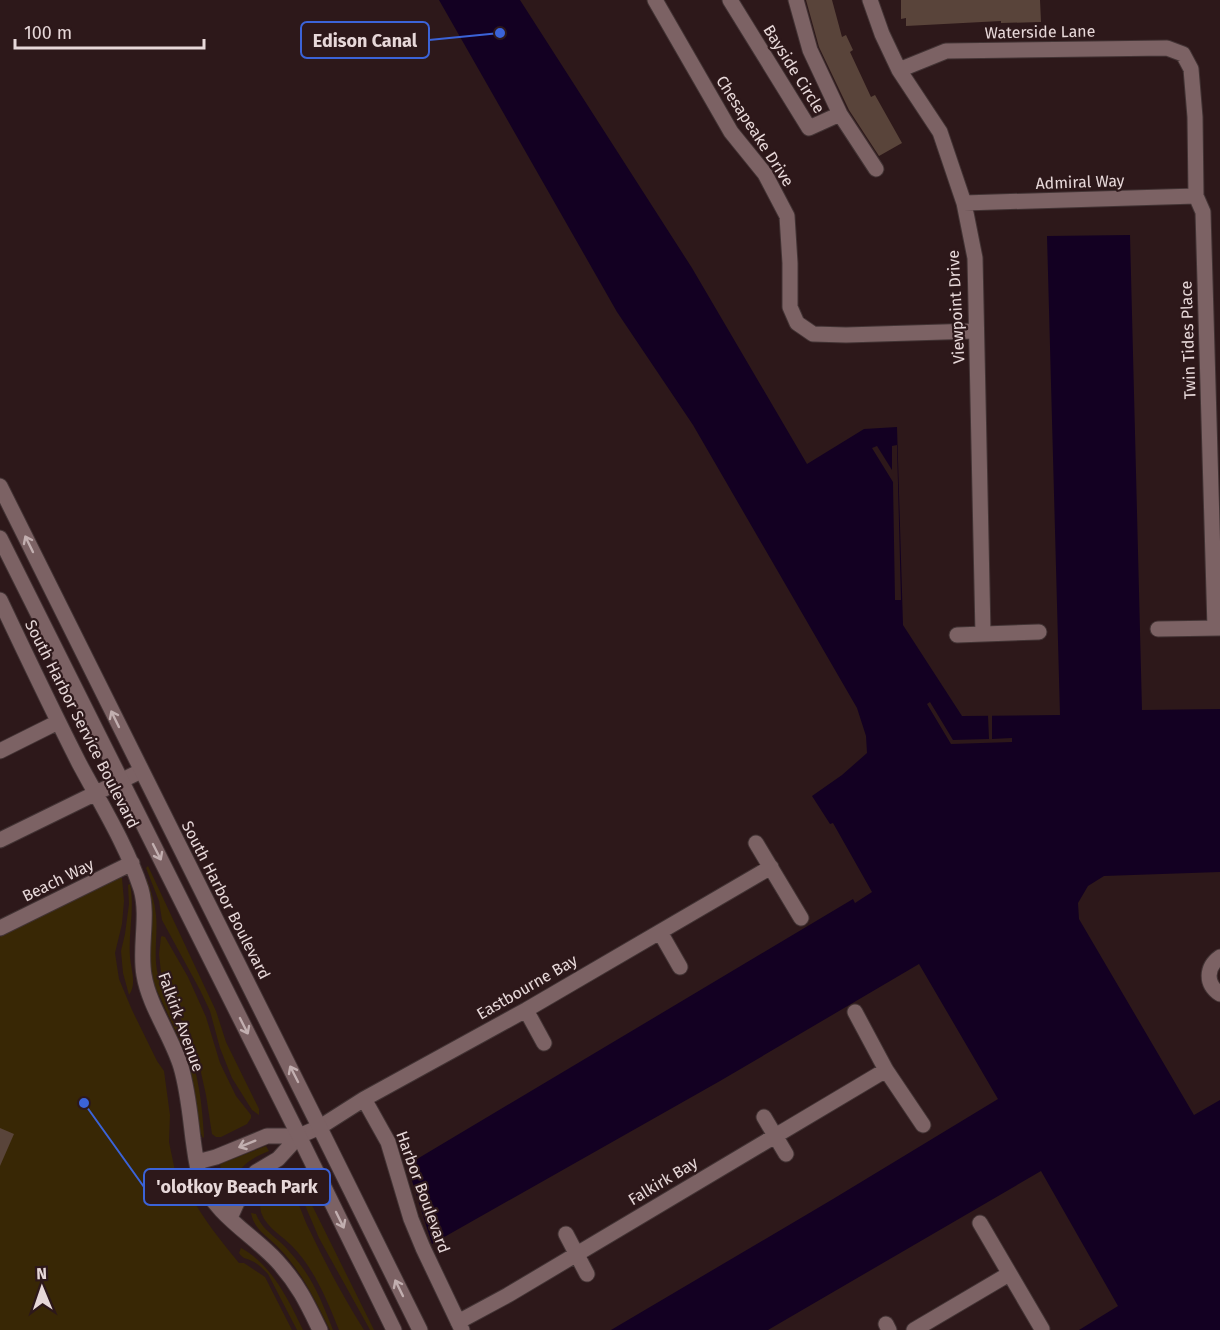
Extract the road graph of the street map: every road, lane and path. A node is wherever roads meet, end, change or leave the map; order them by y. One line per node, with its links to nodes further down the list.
1 (655, 0): 11 (street, Chesapeake Drive)
2 (730, 0): 7 (street, Bayside Circle)
3 (796, 0): 7 (street, Bayside Circle)
4 (870, 0): 6 (street, Viewpoint Drive)
5 (1183, 54): 6 (street, Waterside Lane); 9 (street, Twin Tides Place)
6 (899, 70): 10 (street, Viewpoint Drive)
7 (840, 114): 8 (street, Bayside Circle)
8 (876, 169)
9 (1196, 196): 10 (street, Admiral Way); 15 (street, Twin Tides Place)
10 (964, 203): 11 (street, Viewpoint Drive)
11 (976, 331): 18 (street, Viewpoint Drive)
12 (0, 486): 22 (street, South Harbor Boulevard, one-way to 12)
13 (0, 538): 23 (street)
14 (0, 602): 20 (street, South Harbor Service Boulevard)
15 (1217, 628): 16 (street, Twin Tides Place)
16 (1158, 629)
17 (1039, 632): 18 (street)
18 (983, 634): 19 (street)
19 (957, 635)
20 (58, 722): 21 (street); 24 (street, South Harbor Service Boulevard)
21 (0, 751)
22 (141, 771): 23 (street); 42 (street, South Harbor Boulevard, one-way to 22)
23 (121, 781): 24 (street); 44 (street, one-way to 44)
24 (95, 793): 25 (street); 27 (street, South Harbor Service Boulevard)
25 (0, 840)
26 (756, 843): 28 (street)
27 (132, 864): 30 (street, Beach Way); 46 (street, Falkirk Avenue)
28 (771, 867): 29 (street); 31 (street, Eastbourne Bay)
29 (801, 918)
30 (0, 928)
31 (660, 932): 33 (street); 35 (street, Eastbourne Bay)
32 (1220, 957): 34 (street)
33 (680, 967)
34 (1220, 994)
35 (526, 1010): 37 (street); 39 (street, Eastbourne Bay)
36 (855, 1012): 38 (street)
37 (544, 1043)
38 (886, 1070): 41 (street); 43 (street, Falkirk Bay)
39 (364, 1100): 42 (street, Eastbourne Bay); 53 (street, Harbor Boulevard)
40 (764, 1117): 43 (street)
41 (924, 1125)
42 (320, 1127): 44 (street, Eastbourne Bay); 57 (street, South Harbor Boulevard, one-way to 42)
43 (775, 1135): 45 (street); 50 (street, Falkirk Bay)
44 (299, 1136): 46 (street, Eastbourne Bay, one-way to 46); 47 (street, Eastbourne Bay); 56 (street, one-way to 56)
45 (786, 1154)
46 (197, 1162): 47 (street, Falkirk Avenue)
47 (230, 1218): 55 (street, Falkirk Avenue)
48 (980, 1223): 52 (street)
49 (566, 1234): 50 (street)
50 (577, 1253): 51 (street); 53 (street, Falkirk Bay)
51 (588, 1274)
52 (1009, 1274): 54 (street); 58 (street)
53 (460, 1326)
54 (1042, 1329)
55 (320, 1330)
56 (394, 1330)
57 (420, 1330)
58 (914, 1330)

